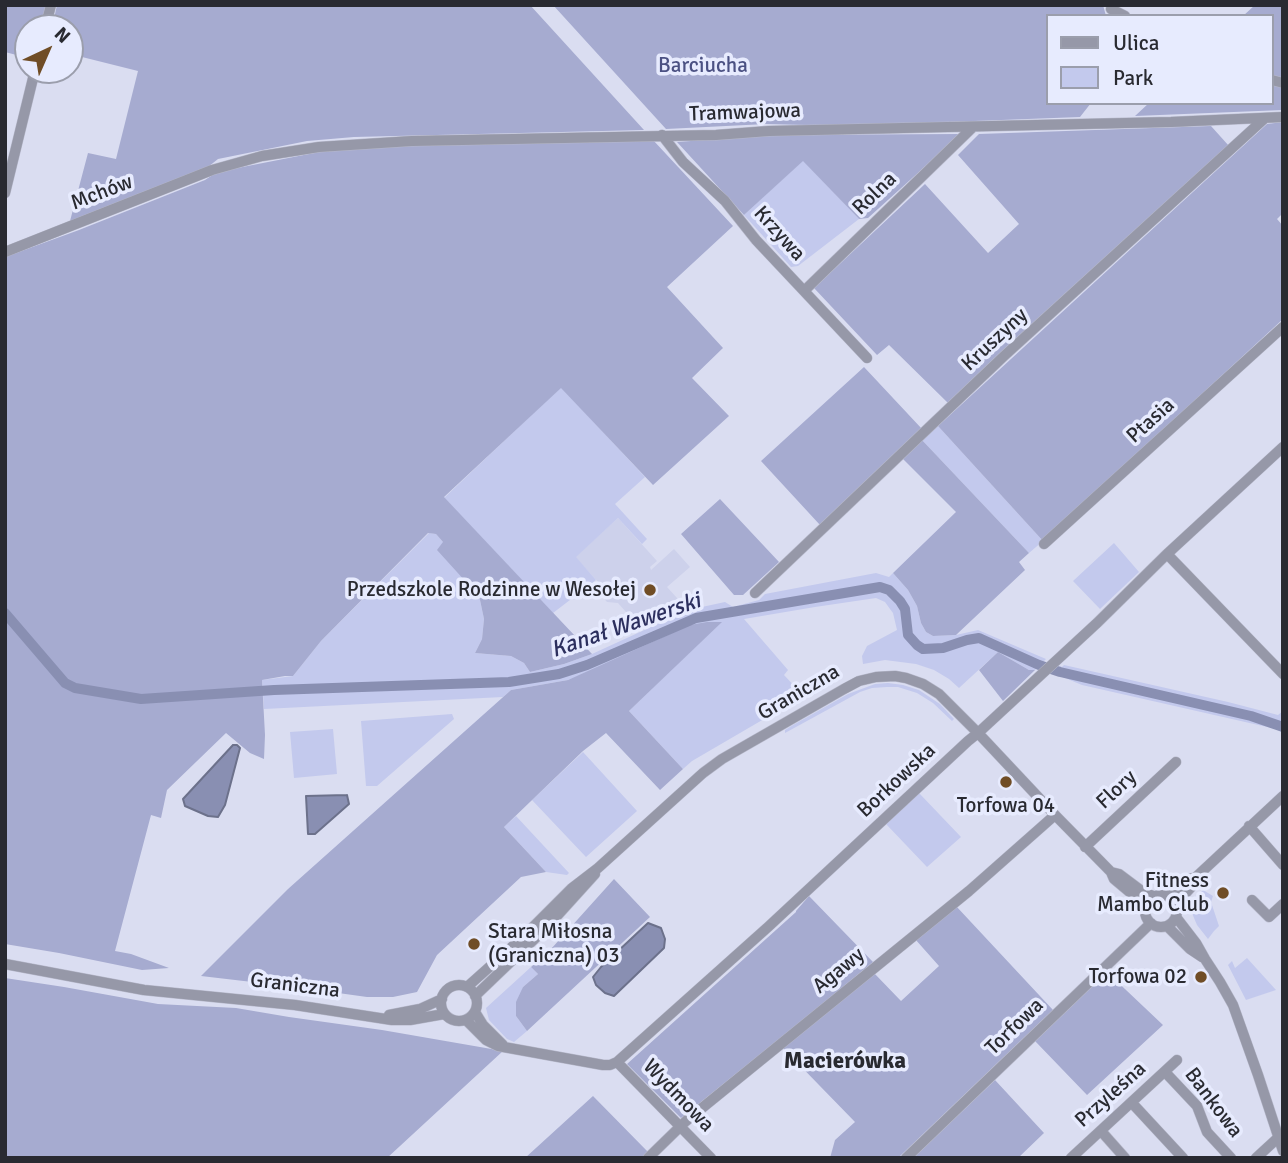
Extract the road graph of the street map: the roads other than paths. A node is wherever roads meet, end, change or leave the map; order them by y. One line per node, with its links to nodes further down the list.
1 (1111, 9): 2 (street)
2 (1121, 14)
3 (32, 84): 9 (street)
4 (1283, 117): 5 (street, Tramwajowa)
5 (1264, 119): 6 (street, Tramwajowa); 17 (street, Kruszyny)
6 (973, 127): 7 (street, Tramwajowa); 11 (street, Rolna)
7 (662, 135): 8 (street, Tramwajowa); 11 (street, Krzywa)
8 (212, 170): 10 (street, Mchów)
9 (5, 193)
10 (5, 252)
11 (804, 291): 13 (street, Krzywa)
12 (1283, 327): 15 (street, Ptasia)
13 (867, 359)
14 (1283, 447): 16 (street, Borkowska)
15 (1044, 544)
16 (1167, 554): 18 (street); 19 (street, Borkowska)
17 (755, 593)
18 (1283, 674)
19 (978, 733): 22 (street, Graniczna); 26 (street, Graniczna); 45 (street, Borkowska)
20 (1175, 762): 24 (street, Flory)
21 (1283, 796): 23 (street)
22 (1055, 815): 24 (street, Graniczna); 48 (street, Agawy)
23 (1249, 826): 25 (street); 27 (street)
24 (1085, 847): 29 (street, Graniczna)
25 (1283, 865)
26 (598, 868): 36 (street, Graniczna); 37 (street, Graniczna)
27 (1172, 900): 29 (street); 31 (street)
28 (1252, 900): 30 (street)
29 (1149, 901): 32 (street)
30 (1283, 904)
31 (1175, 917): 33 (street); 34 (street)
32 (1151, 923): 33 (street); 54 (street, Torfowa)
33 (1167, 926): 34 (street)
34 (1205, 959): 50 (street)
35 (5, 964): 41 (street, Graniczna)
36 (467, 987): 37 (street); 38 (street)
37 (475, 996): 39 (street)
38 (442, 999): 40 (street); 41 (street, Graniczna)
39 (475, 1012): 42 (street); 43 (street)
40 (444, 1014): 41 (street, Graniczna); 42 (street)
41 (376, 1016)
42 (466, 1020): 43 (street)
43 (506, 1047): 45 (street)
44 (1177, 1060): 46 (street, Przyleśna)
45 (617, 1062): 48 (street, Wydmowa)
46 (1165, 1072): 47 (street, Przyleśna); 58 (street, Bankowa)
47 (1132, 1103): 49 (street, Przyleśna); 57 (street)
48 (681, 1126): 52 (street, Agawy); 53 (street, Wydmowa)
49 (1101, 1131): 55 (street, Przyleśna); 56 (street)
50 (1280, 1135): 51 (street); 59 (street)
51 (1283, 1151)
52 (648, 1158)
53 (711, 1158)
54 (906, 1158)
55 (1071, 1158)
56 (1125, 1158)
57 (1183, 1158)
58 (1231, 1158)
59 (1255, 1158)

